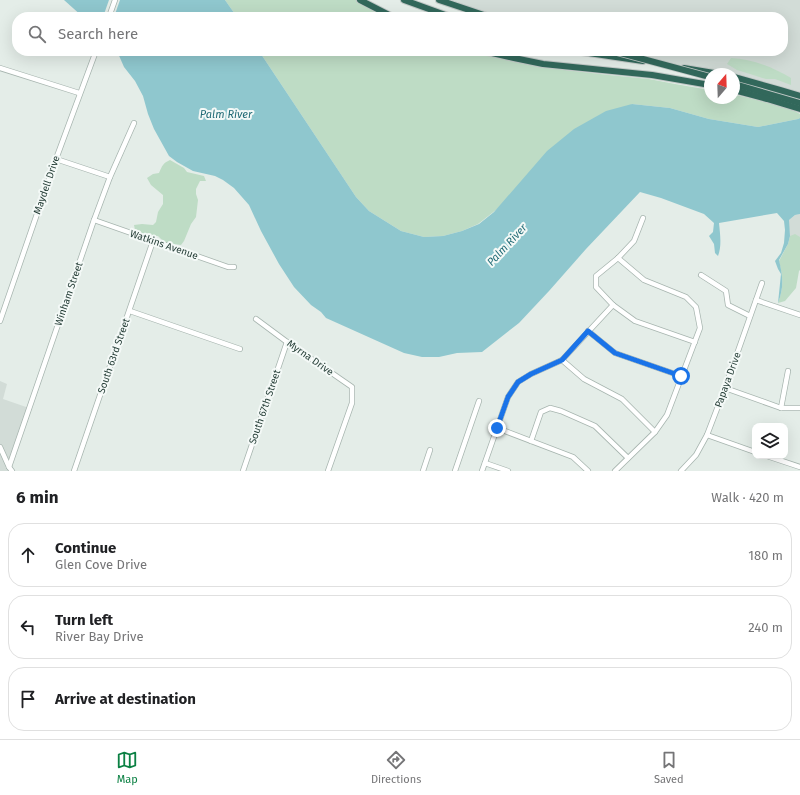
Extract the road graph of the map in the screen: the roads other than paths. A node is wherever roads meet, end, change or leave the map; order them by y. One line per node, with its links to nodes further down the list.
1 (115, 0): 5 (street)
2 (360, 0): 6 (highway)
3 (404, 0): 7 (highway)
4 (439, 0): 8 (highway)
5 (111, 12)
6 (383, 12)
7 (436, 12)
8 (475, 12)
9 (94, 56): 20 (street, Maydell Drive)
10 (505, 56): 17 (highway)
11 (608, 56): 14 (highway)
12 (632, 56): 15 (highway, bridge)
13 (0, 68): 20 (street)
14 (704, 71)
15 (704, 75)
16 (740, 79): 21 (highway)
17 (704, 84)
18 (740, 86): 22 (highway)
19 (740, 92): 22 (highway)
20 (80, 93): 24 (street, Maydell Drive)
21 (798, 95)
22 (799, 107)
23 (134, 123): 25 (street, Winham Street)
24 (56, 159): 25 (street); 39 (street, Maydell Drive)
25 (110, 177): 27 (street, Winham Street)
26 (643, 218): 29 (street)
27 (94, 220): 28 (street, Watkins Avenue); 62 (street, Winham Street)
28 (153, 241): 30 (street, Watkins Avenue); 35 (street, South 63rd Street)
29 (618, 258): 34 (street); 42 (street)
30 (234, 267)
31 (701, 274): 37 (street)
32 (762, 283): 33 (street, Papaya Drive)
33 (756, 300): 36 (street); 37 (street, Papaya Drive)
34 (613, 305): 40 (street); 42 (street)
35 (130, 311): 43 (street); 63 (street, South 63rd Street)
36 (800, 315)
37 (750, 316): 47 (street, Papaya Drive)
38 (256, 319): 41 (street, Myrna Drive)
39 (0, 320)
40 (588, 331): 44 (street); 46 (street)
41 (287, 342): 64 (street, South 67th Street); 65 (street, Myrna Drive)
42 (695, 342): 46 (street)
43 (240, 349)
44 (562, 360): 51 (street); 52 (street)
45 (788, 371): 49 (street)
46 (681, 376): 52 (street)
47 (725, 388): 49 (street); 53 (street, Papaya Drive)
48 (479, 401): 67 (street)
49 (781, 408): 50 (street)
50 (800, 408)
51 (497, 428): 54 (street); 60 (street)
52 (655, 432): 58 (street)
53 (707, 435): 57 (street); 72 (street, Papaya Drive)
54 (531, 441): 58 (street); 70 (street)
55 (0, 447): 62 (street)
56 (430, 450): 66 (street)
57 (752, 451)
58 (628, 458): 71 (street)
59 (776, 459): 61 (street)
60 (485, 463): 68 (street); 69 (street)
61 (800, 467)
62 (11, 469)
63 (74, 471)
64 (243, 471)
65 (328, 471)
66 (423, 471)
67 (455, 471)
68 (482, 471)
69 (508, 471)
70 (588, 471)
71 (615, 471)
72 (681, 471)

